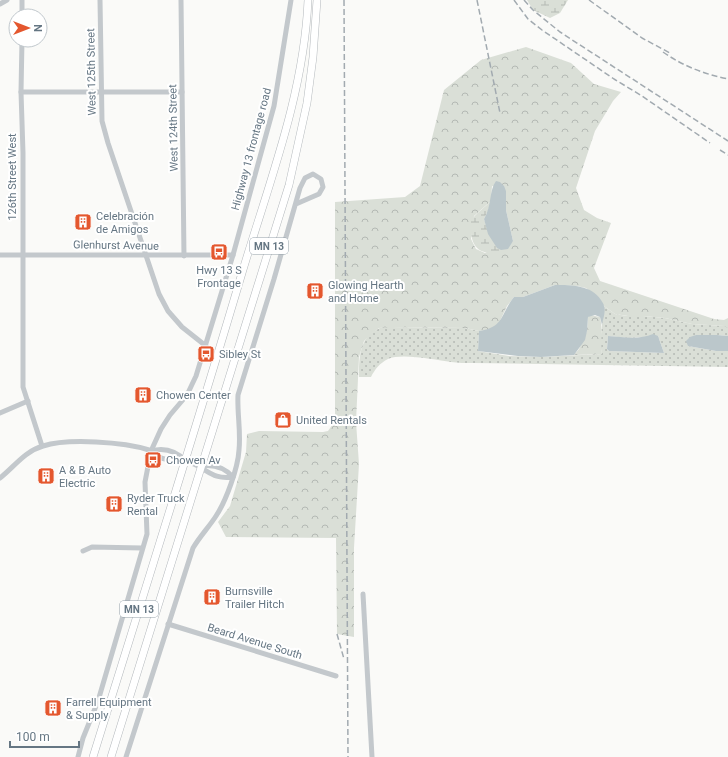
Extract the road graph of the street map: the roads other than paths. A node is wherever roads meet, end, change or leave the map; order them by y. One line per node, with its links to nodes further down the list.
1 (7, 0): 7 (street)
2 (100, 0): 10 (street, West 125th Street)
3 (181, 0): 11 (street, West 124th Street)
4 (291, 0): 15 (street, Highway 13 frontage road)
5 (308, 0): 23 (highway, MN 13)
6 (317, 0): 24 (highway, MN 13)
7 (0, 4)
8 (22, 48): 9 (street, 126th Street West)
9 (21, 92): 10 (street); 14 (street, 126th Street West)
10 (102, 92): 11 (street); 16 (street, West 125th Street)
11 (182, 92): 17 (street, West 124th Street)
12 (296, 204): 12 (street); 25 (street)
13 (0, 255): 14 (street, Glenhurst Avenue)
14 (23, 255): 16 (street, Glenhurst Avenue); 19 (street, 126th Street West)
15 (233, 255): 17 (street, Glenhurst Avenue); 18 (street)
16 (146, 256): 17 (street, Glenhurst Avenue); 18 (street, West 125th Street)
17 (184, 256)
18 (206, 346): 22 (street)
19 (28, 401): 20 (street); 21 (street, 126th Street West)
20 (0, 413)
21 (42, 446): 22 (street); 26 (street)
22 (151, 451): 23 (street); 23 (street); 27 (street)
23 (186, 461): 24 (street); 33 (highway, MN 13)
24 (201, 466): 25 (street); 25 (street); 34 (highway, MN 13)
25 (233, 477): 30 (street)
26 (0, 478)
27 (142, 548): 28 (street); 32 (street)
28 (83, 551)
29 (363, 594): 36 (street)
30 (168, 624): 31 (street, Beard Avenue South); 35 (street)
31 (336, 676)
32 (78, 757)
33 (92, 757)
34 (111, 757)
35 (126, 757)
36 (372, 757)

